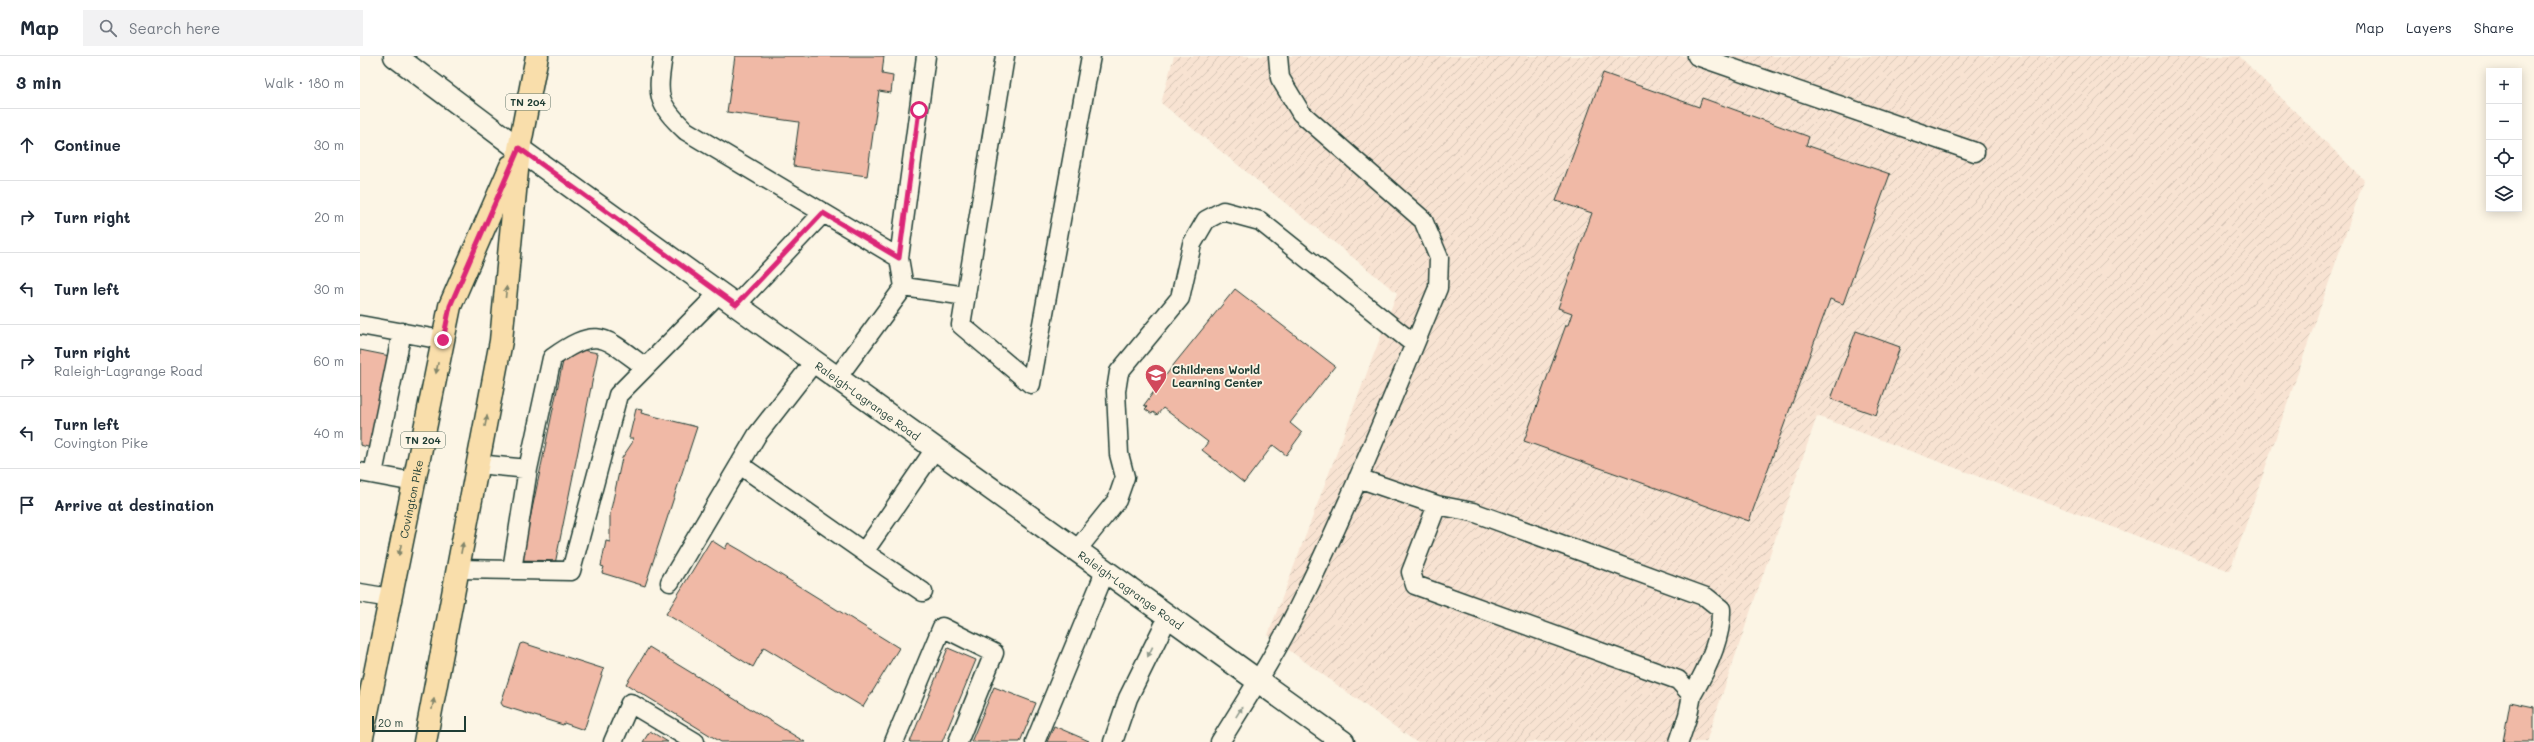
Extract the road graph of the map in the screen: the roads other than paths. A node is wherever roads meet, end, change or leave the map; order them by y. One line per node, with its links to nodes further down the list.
1 (395, 56): 9 (main road, Raleigh-Lagrange Road)
2 (536, 56): 9 (main road, Covington Pike / TN 204)
3 (663, 56): 11 (lane)
4 (926, 56): 12 (lane)
5 (1005, 56): 15 (lane)
6 (1091, 56): 15 (lane)
7 (1278, 56): 20 (lane)
8 (1697, 56): 10 (lane)
9 (519, 148): 14 (main road, Raleigh-Lagrange Road); 19 (main road, Covington Pike / TN 204); 25 (main road, Covington Pike / TN 204, one-way to 9)
10 (1975, 152)
11 (823, 213): 12 (lane); 16 (lane)
12 (899, 258): 13 (lane)
13 (904, 288): 15 (lane); 23 (lane)
14 (718, 293): 16 (main road, Raleigh-Lagrange Road); 22 (lane)
15 (966, 296)
16 (736, 305): 21 (main road, Raleigh-Lagrange Road)
17 (360, 324): 18 (lane)
18 (402, 332): 19 (lane); 28 (lane)
19 (443, 340): 30 (main road, Covington Pike / TN 204, one-way to 30)
20 (1414, 344): 29 (lane); 32 (lane)
21 (814, 362): 23 (main road, Raleigh-Lagrange Road); 26 (lane)
22 (645, 367): 27 (lane); 35 (lane)
23 (837, 378): 24 (main road, Raleigh-Lagrange Road)
24 (935, 449): 32 (main road, Raleigh-Lagrange Road); 33 (lane)
25 (478, 464): 27 (lane); 34 (main road, Covington Pike / TN 204, one-way to 25)
26 (740, 465): 33 (lane); 37 (lane)
27 (528, 469): 35 (lane)
28 (366, 473): 30 (lane)
29 (1358, 478): 31 (lane); 42 (lane)
30 (414, 482): 40 (main road, Covington Pike / TN 204, one-way to 40)
31 (1437, 505): 44 (lane); 44 (lane)
32 (1076, 551): 36 (main road, Raleigh-Lagrange Road)
33 (864, 552): 38 (lane)
34 (458, 569): 35 (lane); 46 (main road, Covington Pike / TN 204, one-way to 34)
35 (512, 570)
36 (1105, 572): 41 (main road, Raleigh-Lagrange Road); 51 (lane)
37 (670, 582)
38 (923, 592)
39 (360, 593): 40 (lane)
40 (390, 598): 43 (main road, Covington Pike / TN 204)
41 (1168, 618): 42 (main road, Raleigh-Lagrange Road); 52 (lane, one-way to 52)
42 (1257, 682): 53 (lane, one-way to 42); 54 (main road, Raleigh-Lagrange Road)
43 (366, 688): 45 (main road, Covington Pike / TN 204)
44 (1692, 696): 55 (lane)
45 (361, 742)
46 (426, 742)
47 (613, 742): 48 (lane)
48 (695, 742)
49 (894, 742): 50 (lane)
50 (958, 742)
51 (1035, 742)
52 (1113, 742)
53 (1220, 742)
54 (1343, 742)
55 (1679, 742)

